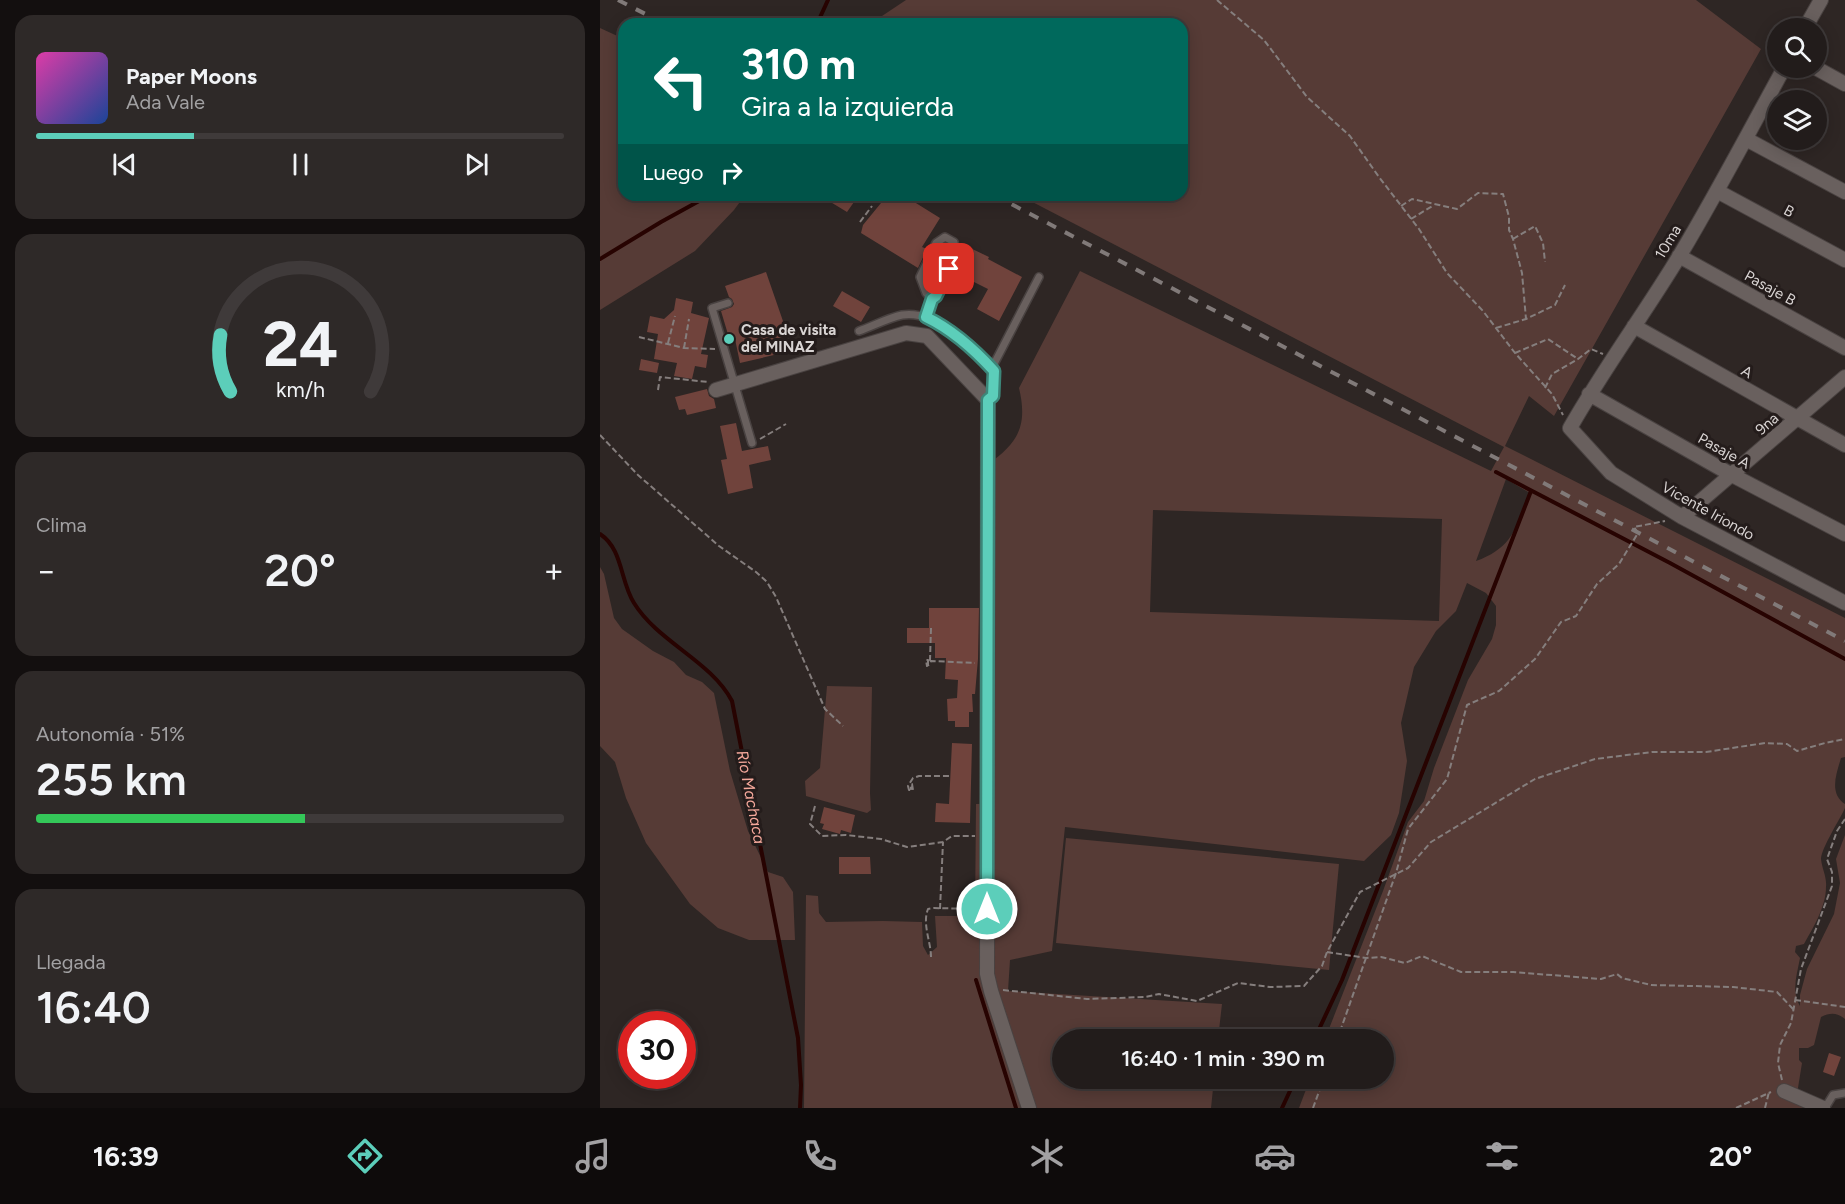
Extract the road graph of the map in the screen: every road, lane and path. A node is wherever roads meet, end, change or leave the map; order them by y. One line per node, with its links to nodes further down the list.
1 (1217, 0): 12 (path)
2 (1821, 0): 3 (street)
3 (1811, 18)
4 (1827, 74): 6 (street)
5 (1779, 78): 7 (street, 10ma)
6 (1845, 84)
7 (1746, 138): 8 (street, 10ma); 9 (street)
8 (1717, 190): 16 (street, 10ma); 17 (street, B)
9 (1845, 192)
10 (1434, 205): 12 (path); 13 (path); 15 (path)
11 (872, 206): 14 (path)
12 (1401, 206): 13 (path)
13 (1412, 219): 28 (path)
14 (860, 222)
15 (1513, 239): 18 (path); 26 (path)
16 (1679, 256): 27 (street, 10ma); 33 (street, Pasaje B)
17 (1845, 260)
18 (1545, 262)
19 (1039, 277): 38 (lane)
20 (1564, 285): 26 (path)
21 (932, 299): 21 (lane); 24 (lane)
22 (728, 303): 34 (lane)
23 (675, 316): 31 (path)
24 (926, 317): 29 (lane); 38 (lane)
25 (689, 319): 32 (path)
26 (1526, 319): 28 (path)
27 (1634, 326): 36 (street, 10ma); 46 (street, A)
28 (1496, 328): 35 (path)
29 (859, 332)
30 (639, 337): 31 (path)
31 (668, 344): 32 (path)
32 (684, 348): 34 (path)
33 (1845, 348)
34 (724, 349): 40 (lane)
35 (1515, 353): 37 (path); 42 (path)
36 (1613, 358): 37 (path); 44 (street, 10ma)
37 (1578, 359): 42 (path)
38 (994, 371): 45 (lane)
39 (1845, 377): 46 (street, 9na)
40 (735, 385): 41 (street); 45 (street); 50 (lane)
41 (715, 386): 43 (path)
42 (1545, 388): 48 (path)
43 (658, 390)
44 (1589, 394): 48 (street, 10ma); 52 (street, Pasaje A)
45 (988, 400): 57 (street)
46 (1798, 419): 51 (street, A); 52 (street, 9na)
47 (786, 424): 50 (path)
48 (1570, 428): 53 (street, Vicente Iriondo)
49 (600, 435): 58 (path)
50 (752, 443)
51 (1845, 445)
52 (1732, 476): 53 (street, 9na); 54 (street, Pasaje A)
53 (1682, 517): 55 (street, Vicente Iriondo); 66 (path)
54 (1845, 534)
55 (1845, 603)
56 (931, 628): 57 (path)
57 (987, 664): 64 (street)
58 (843, 726)
59 (1845, 739): 66 (path)
60 (951, 776): 61 (path)
61 (911, 788)
62 (815, 806): 65 (path)
63 (1845, 819): 73 (path)
64 (987, 836): 65 (path); 68 (street)
65 (943, 842): 67 (path)
66 (1396, 873): 69 (path); 71 (path)
67 (940, 909): 68 (path); 70 (path)
68 (987, 909): 72 (street)
69 (1327, 952): 71 (path); 72 (path)
70 (931, 957)
71 (1366, 958): 75 (path); 76 (path)
72 (991, 991): 81 (street)
73 (1795, 1000): 74 (path); 75 (path)
74 (1845, 1007)
75 (1793, 1009): 78 (path)
76 (1341, 1029)
77 (1320, 1089): 82 (path)
78 (1784, 1091): 79 (path); 85 (street)
79 (1768, 1092): 83 (path); 84 (path)
80 (1845, 1093): 85 (lane)
81 (1029, 1108)
82 (1313, 1108)
83 (1736, 1108)
84 (1765, 1108)
85 (1824, 1108)

